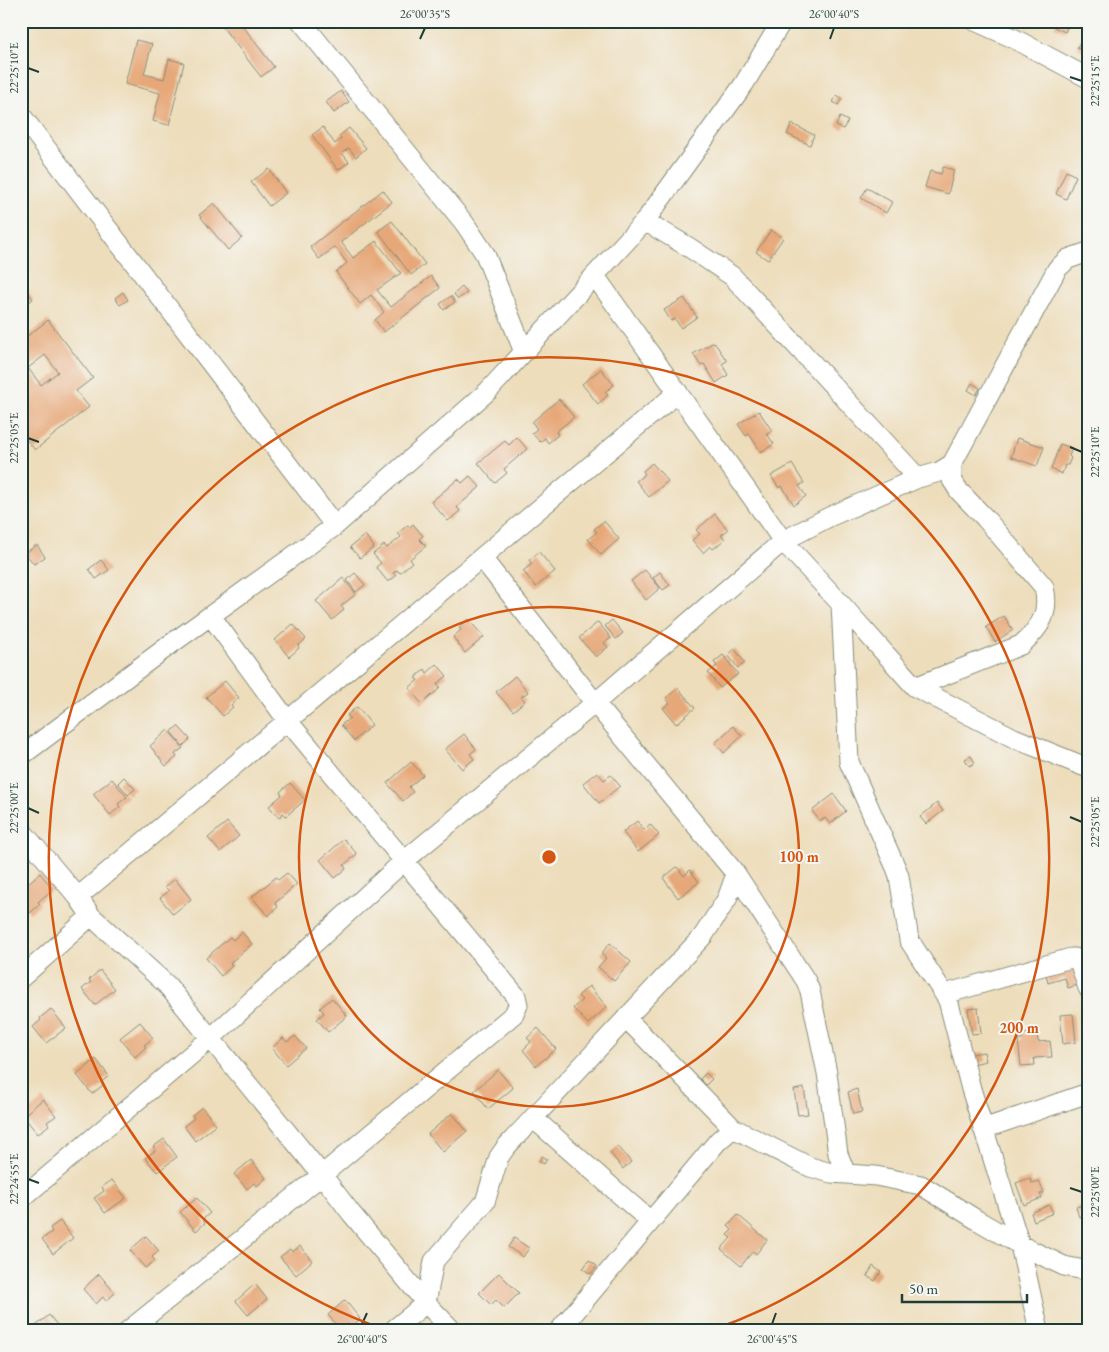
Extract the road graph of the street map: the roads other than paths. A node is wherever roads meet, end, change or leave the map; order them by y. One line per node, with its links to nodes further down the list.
1 (301, 21): 9 (street)
2 (782, 21): 6 (street)
3 (974, 21): 4 (street)
4 (1088, 78)
5 (21, 115): 13 (street)
6 (645, 221): 8 (street); 12 (street)
7 (1088, 252): 11 (street)
8 (595, 276): 9 (street); 10 (street)
9 (524, 352): 13 (street)
10 (678, 392): 14 (street); 15 (street)
11 (952, 464): 12 (street); 18 (street)
12 (918, 478): 14 (street)
13 (335, 526): 17 (street)
14 (783, 542): 16 (street); 19 (street)
15 (482, 558): 19 (street); 20 (street)
16 (841, 604): 18 (street); 30 (street)
17 (211, 616): 20 (street); 21 (street)
18 (915, 686): 22 (street)
19 (595, 703): 24 (street); 25 (street)
20 (287, 720): 24 (street); 26 (street)
21 (21, 756)
22 (1088, 768)
23 (21, 830): 26 (street)
24 (404, 861): 32 (street); 38 (street)
25 (736, 874): 31 (street); 37 (street)
26 (78, 897): 27 (street)
27 (91, 916): 28 (street); 32 (street)
28 (21, 978)
29 (1088, 988): 30 (street)
30 (945, 994): 36 (street)
31 (626, 1018): 34 (street); 35 (street)
32 (211, 1038): 38 (street); 39 (street)
33 (1088, 1093): 36 (street)
34 (533, 1118): 40 (street); 43 (street)
35 (733, 1128): 37 (street); 40 (street)
36 (984, 1129): 41 (street)
37 (846, 1174): 41 (street)
38 (322, 1175): 43 (street); 44 (street)
39 (21, 1199)
40 (650, 1220): 47 (street)
41 (1020, 1245): 42 (street); 48 (street)
42 (1088, 1269)
43 (426, 1303): 45 (street); 46 (street)
44 (128, 1331)
45 (392, 1331)
46 (453, 1331)
47 (559, 1331)
48 (1039, 1331)

